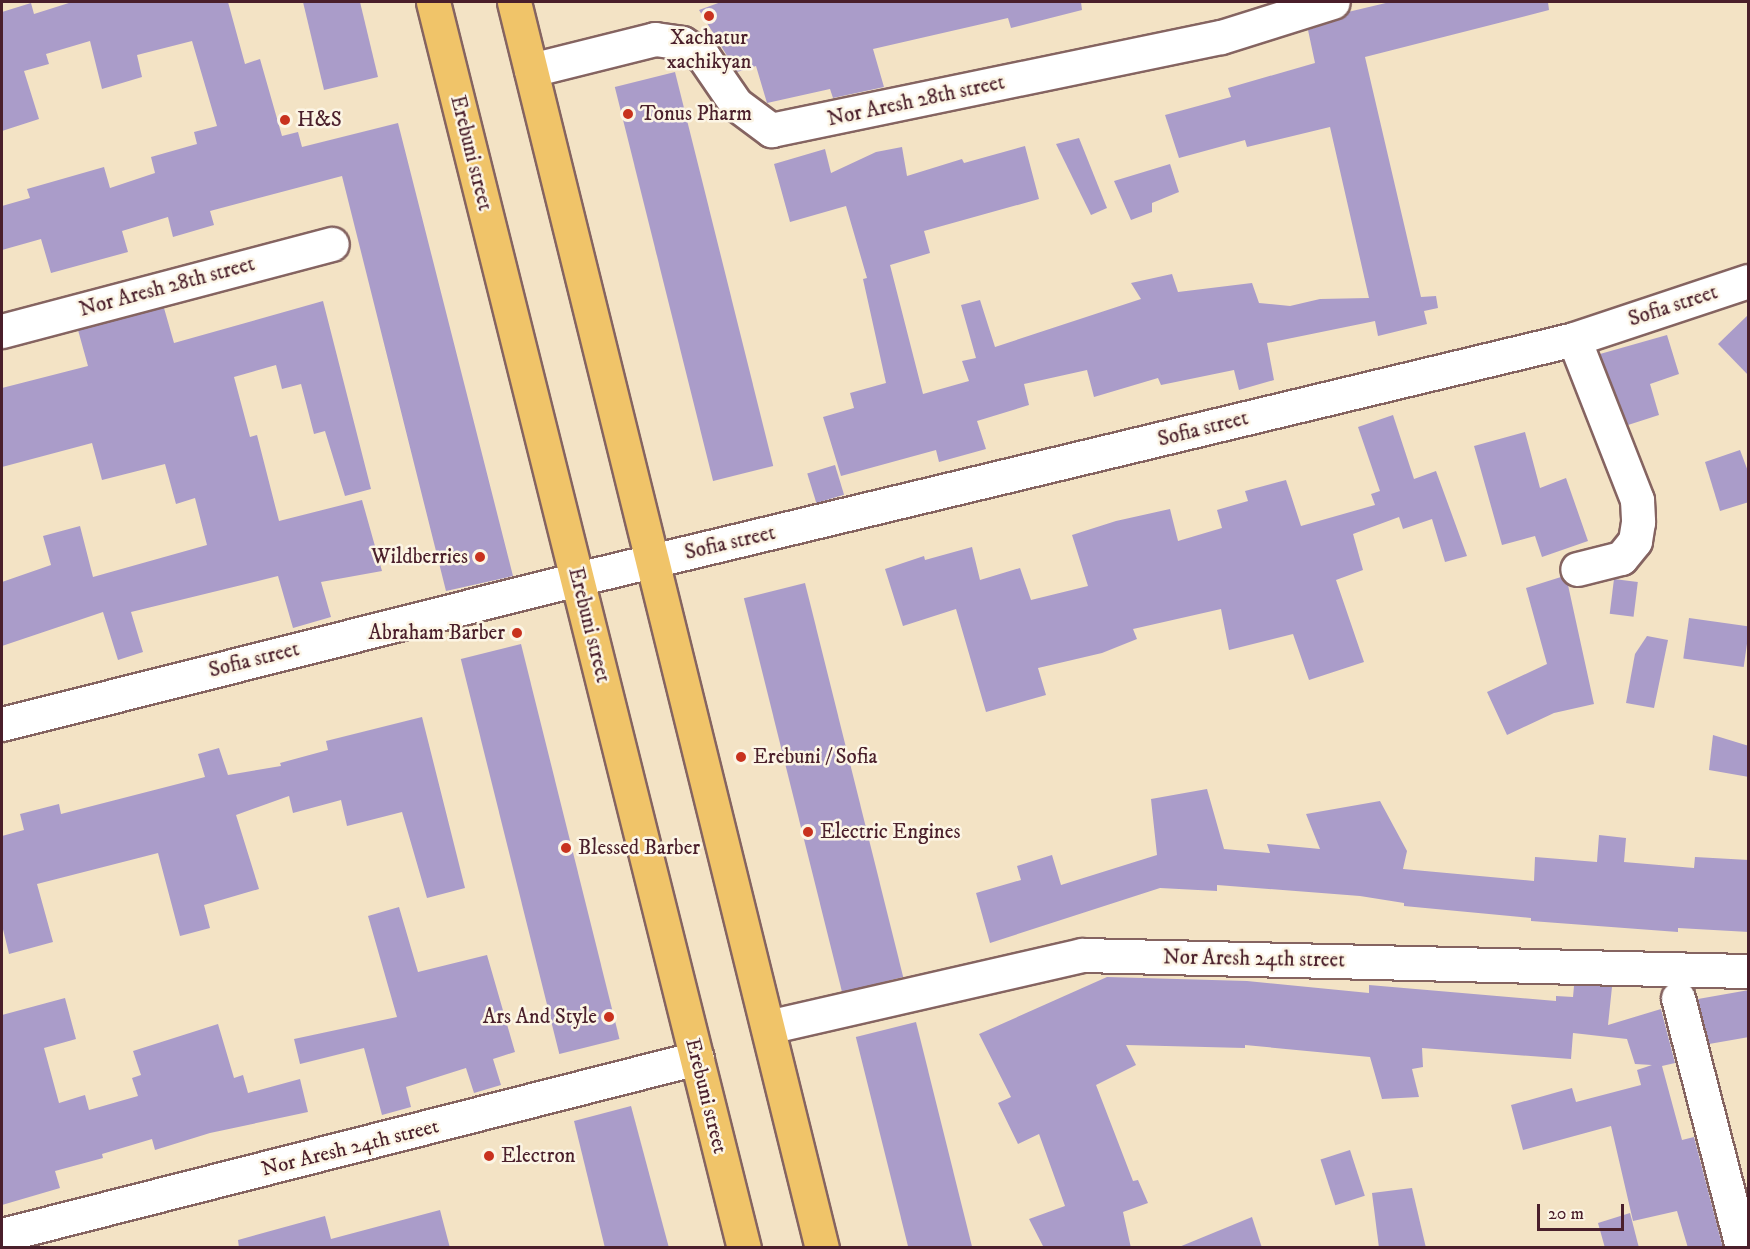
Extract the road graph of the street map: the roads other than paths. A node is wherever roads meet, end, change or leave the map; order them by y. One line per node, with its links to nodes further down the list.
1 (433, 2): 11 (main road, Erebuni street)
2 (514, 2): 4 (main road)
3 (1333, 2): 4 (street, Nor Aresh 28th street)
4 (531, 70): 9 (main road)
5 (332, 244): 7 (street, Nor Aresh 28th street)
6 (1749, 281): 8 (street, Sofia street)
7 (2, 331)
8 (1574, 339): 9 (street, Sofia street); 10 (street)
9 (652, 561): 11 (street, Sofia street); 15 (main road)
10 (1577, 569)
11 (577, 579): 12 (street, Sofia street); 16 (main road, Erebuni street)
12 (2, 724)
13 (1749, 971): 15 (street, Nor Aresh 24th street)
14 (1678, 998): 20 (street)
15 (768, 1027): 19 (main road)
16 (697, 1058): 17 (street, Nor Aresh 24th street); 18 (main road, Erebuni street)
17 (2, 1235)
18 (744, 1248)
19 (822, 1248)
20 (1742, 1248)

